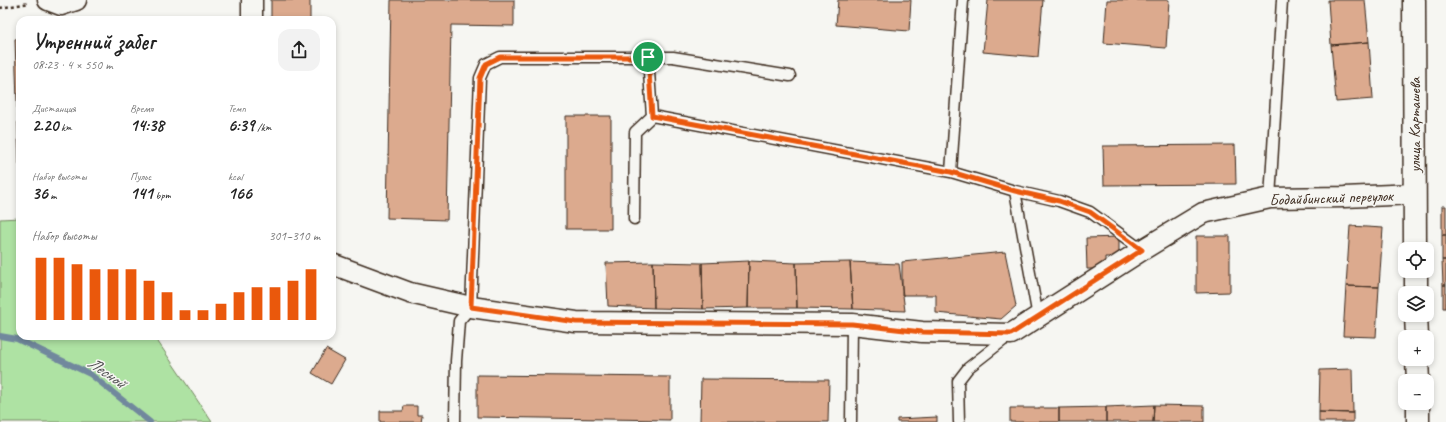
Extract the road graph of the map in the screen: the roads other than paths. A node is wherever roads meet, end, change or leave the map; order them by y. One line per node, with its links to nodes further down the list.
1 (76, 0): 6 (street)
2 (252, 0): 7 (street)
3 (963, 0): 11 (lane)
4 (1282, 0): 14 (lane)
5 (1414, 0): 13 (main road, улица Карташева)
6 (39, 1)
7 (252, 16)
8 (648, 57): 9 (lane); 10 (lane); 19 (lane)
9 (790, 76)
10 (652, 116): 11 (lane); 15 (lane)
11 (951, 172): 12 (lane)
12 (1015, 191): 17 (lane); 20 (lane)
13 (1414, 194): 14 (street, Бодайбинский переулок); 16 (main road, улица Карташева)
14 (1270, 198): 17 (street, Бодайбинский переулок)
15 (634, 219)
16 (1415, 242)
17 (1142, 250): 20 (street, Бодайбинский переулок)
18 (336, 265): 19 (street)
19 (471, 307): 21 (street); 24 (lane)
20 (1038, 317): 22 (street, Бодайбинский переулок)
21 (852, 324): 22 (street); 25 (lane)
22 (1011, 334): 26 (lane)
23 (1418, 410): 27 (main road)
24 (455, 422)
25 (851, 422)
26 (958, 422)
27 (1418, 422)

